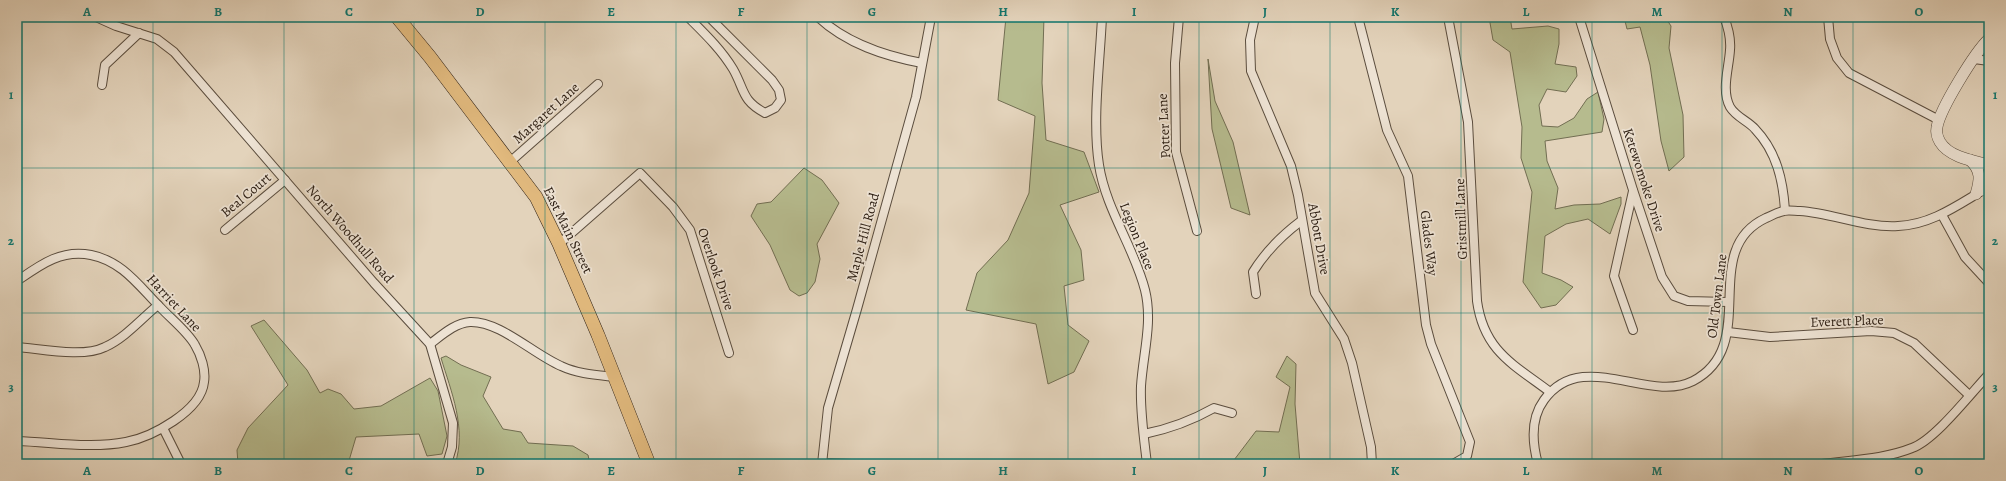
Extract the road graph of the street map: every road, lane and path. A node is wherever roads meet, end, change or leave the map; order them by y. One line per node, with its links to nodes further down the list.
1 (96, 17): 15 (street, North Woodhull Road)
2 (397, 17): 24 (main road, East Main Street)
3 (688, 17): 4 (street)
4 (708, 17)
5 (818, 17): 19 (street)
6 (930, 17): 19 (street, Maple Hill Road)
7 (1102, 17): 51 (street, Legion Place)
8 (1179, 17): 33 (street, Potter Lane)
9 (1255, 17): 31 (street, Abbott Drive)
10 (1358, 17): 60 (street, Glades Way)
11 (1448, 17): 47 (street, Gristmill Lane)
12 (1580, 17): 28 (street, Ketewomoke Drive)
13 (1724, 17): 29 (street)
14 (1828, 17): 22 (street)
15 (139, 33): 21 (street); 26 (street, North Woodhull Road)
16 (1989, 39): 17 (street)
17 (1974, 59): 18 (street); 22 (street)
18 (1989, 61)
19 (922, 63): 56 (street, Maple Hill Road)
20 (598, 84): 24 (street, Margaret Lane)
21 (102, 85)
22 (1939, 120): 23 (street)
23 (1970, 160): 25 (street); 27 (street)
24 (511, 161): 34 (main road, East Main Street)
25 (1989, 165)
26 (285, 180): 32 (street, Beal Court); 42 (street, North Woodhull Road)
27 (1984, 188): 30 (street, Old Town Lane)
28 (1633, 190): 38 (street, Ketewomoke Drive); 40 (street)
29 (1785, 210): 30 (street, Old Town Lane); 38 (street, Old Town Lane)
30 (1942, 214): 36 (street)
31 (1301, 221): 37 (street); 59 (street, Abbott Drive)
32 (225, 230)
33 (1197, 231)
34 (559, 244): 44 (street, Overlook Drive); 46 (main road, East Main Street)
35 (17, 281): 39 (street, Harriet Lane)
36 (1989, 283)
37 (1256, 294)
38 (1728, 302): 41 (street, Old Town Lane)
39 (158, 305): 43 (street); 50 (street, Harriet Lane)
40 (1633, 330)
41 (1728, 332): 47 (street, Old Town Lane); 48 (street, Everett Place)
42 (430, 344): 46 (street); 54 (street)
43 (17, 347)
44 (729, 353)
45 (1989, 374): 48 (street)
46 (615, 377): 55 (main road, East Main Street)
47 (1550, 392): 61 (street, Old Town Lane)
48 (1969, 395): 62 (street)
49 (1232, 413): 51 (street)
50 (164, 428): 52 (street, Harriet Lane); 53 (street)
51 (1144, 434): 58 (street, Legion Place)
52 (17, 440)
53 (181, 464)
54 (447, 464)
55 (649, 464)
56 (822, 464): 57 (street)
57 (852, 464)
58 (1148, 464)
59 (1372, 464)
60 (1452, 464)
61 (1538, 464)
62 (1822, 464)

